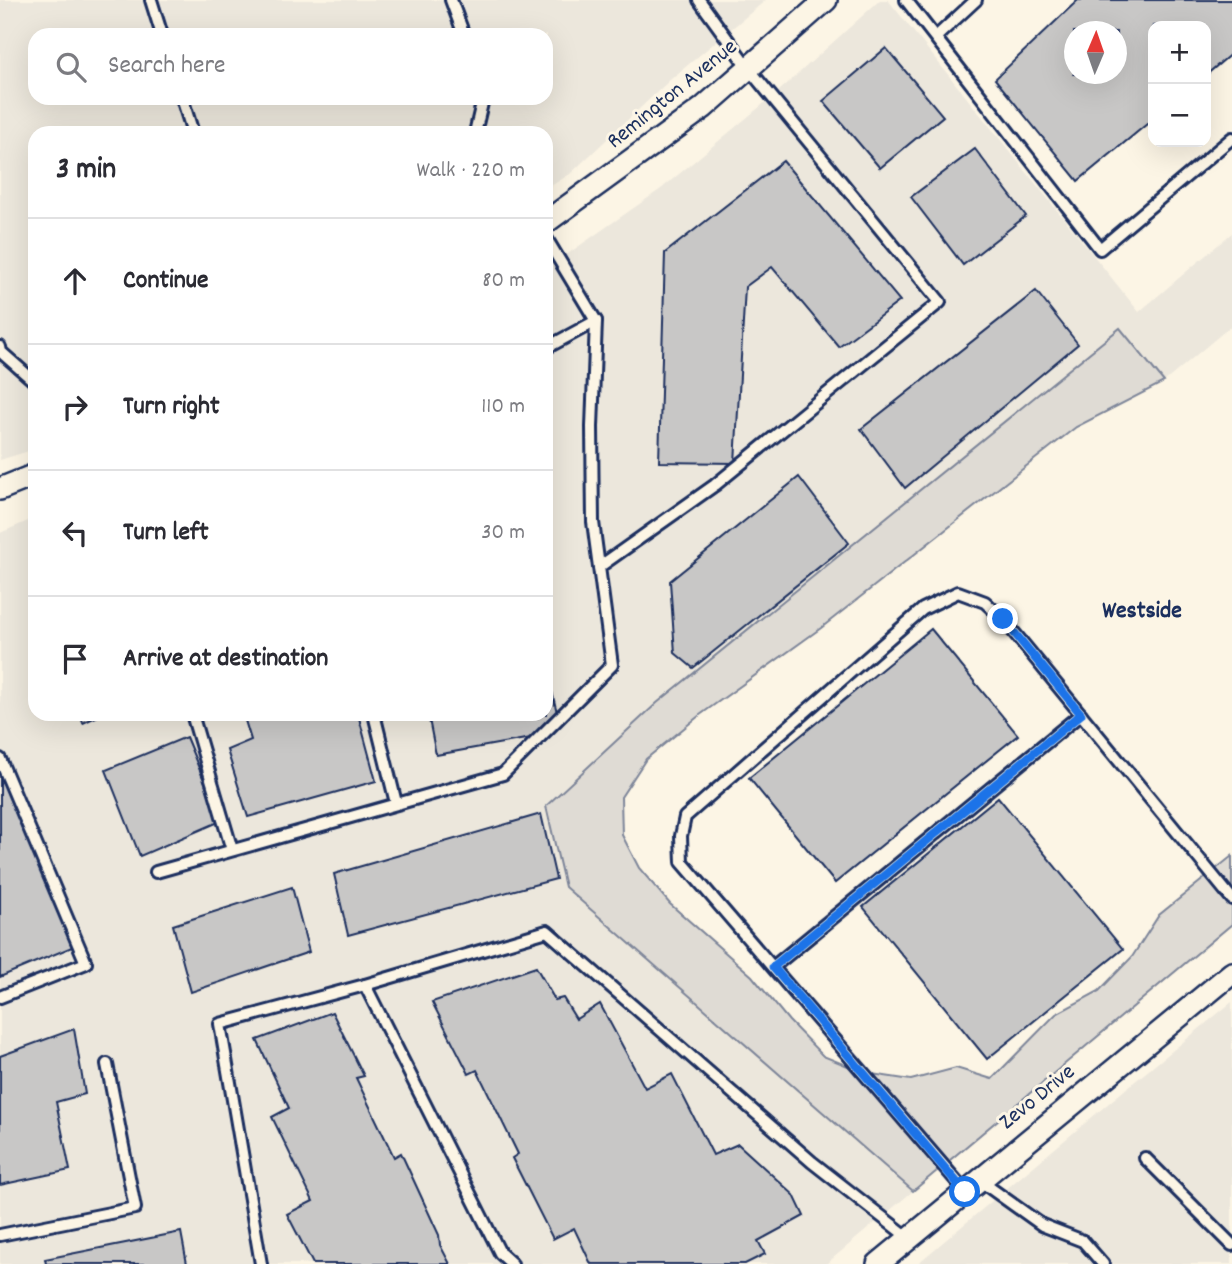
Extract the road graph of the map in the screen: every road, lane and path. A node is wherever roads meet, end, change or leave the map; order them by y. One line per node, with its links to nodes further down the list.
1 (151, 0): 7 (lane)
2 (451, 0): 8 (lane)
3 (699, 0): 10 (lane)
4 (826, 0): 10 (street, Remington Avenue)
5 (906, 0): 9 (lane)
6 (976, 0): 9 (lane)
7 (160, 28)
8 (461, 28)
9 (936, 37): 15 (lane)
10 (749, 69): 16 (street, Remington Avenue); 24 (lane)
11 (184, 105): 13 (lane)
12 (482, 105): 14 (lane)
13 (191, 126)
14 (477, 126)
15 (1232, 138)
16 (553, 217)
17 (553, 250): 18 (lane)
18 (596, 321): 19 (lane); 24 (lane)
19 (553, 344)
20 (0, 347): 21 (lane)
21 (28, 376)
22 (28, 478): 23 (street)
23 (0, 489)
24 (599, 568): 29 (lane)
25 (1081, 714): 32 (lane); 33 (lane); 33 (lane)
26 (194, 721): 30 (lane)
27 (376, 721): 29 (lane)
28 (0, 759): 36 (lane)
29 (396, 803): 30 (lane)
30 (232, 850): 31 (lane)
31 (156, 872)
32 (1232, 899)
33 (773, 967): 39 (lane)
34 (1232, 973): 39 (street, Zevo Drive)
35 (365, 985): 41 (lane); 43 (lane); 44 (lane)
36 (0, 997)
37 (107, 1064): 40 (lane)
38 (1145, 1158): 42 (lane)
39 (972, 1186): 41 (street, Zevo Drive); 46 (lane)
40 (0, 1235)
41 (909, 1238): 45 (street, Zevo Drive)
42 (1232, 1245)
43 (261, 1264)
44 (512, 1264)
45 (878, 1264)
46 (1104, 1264)

